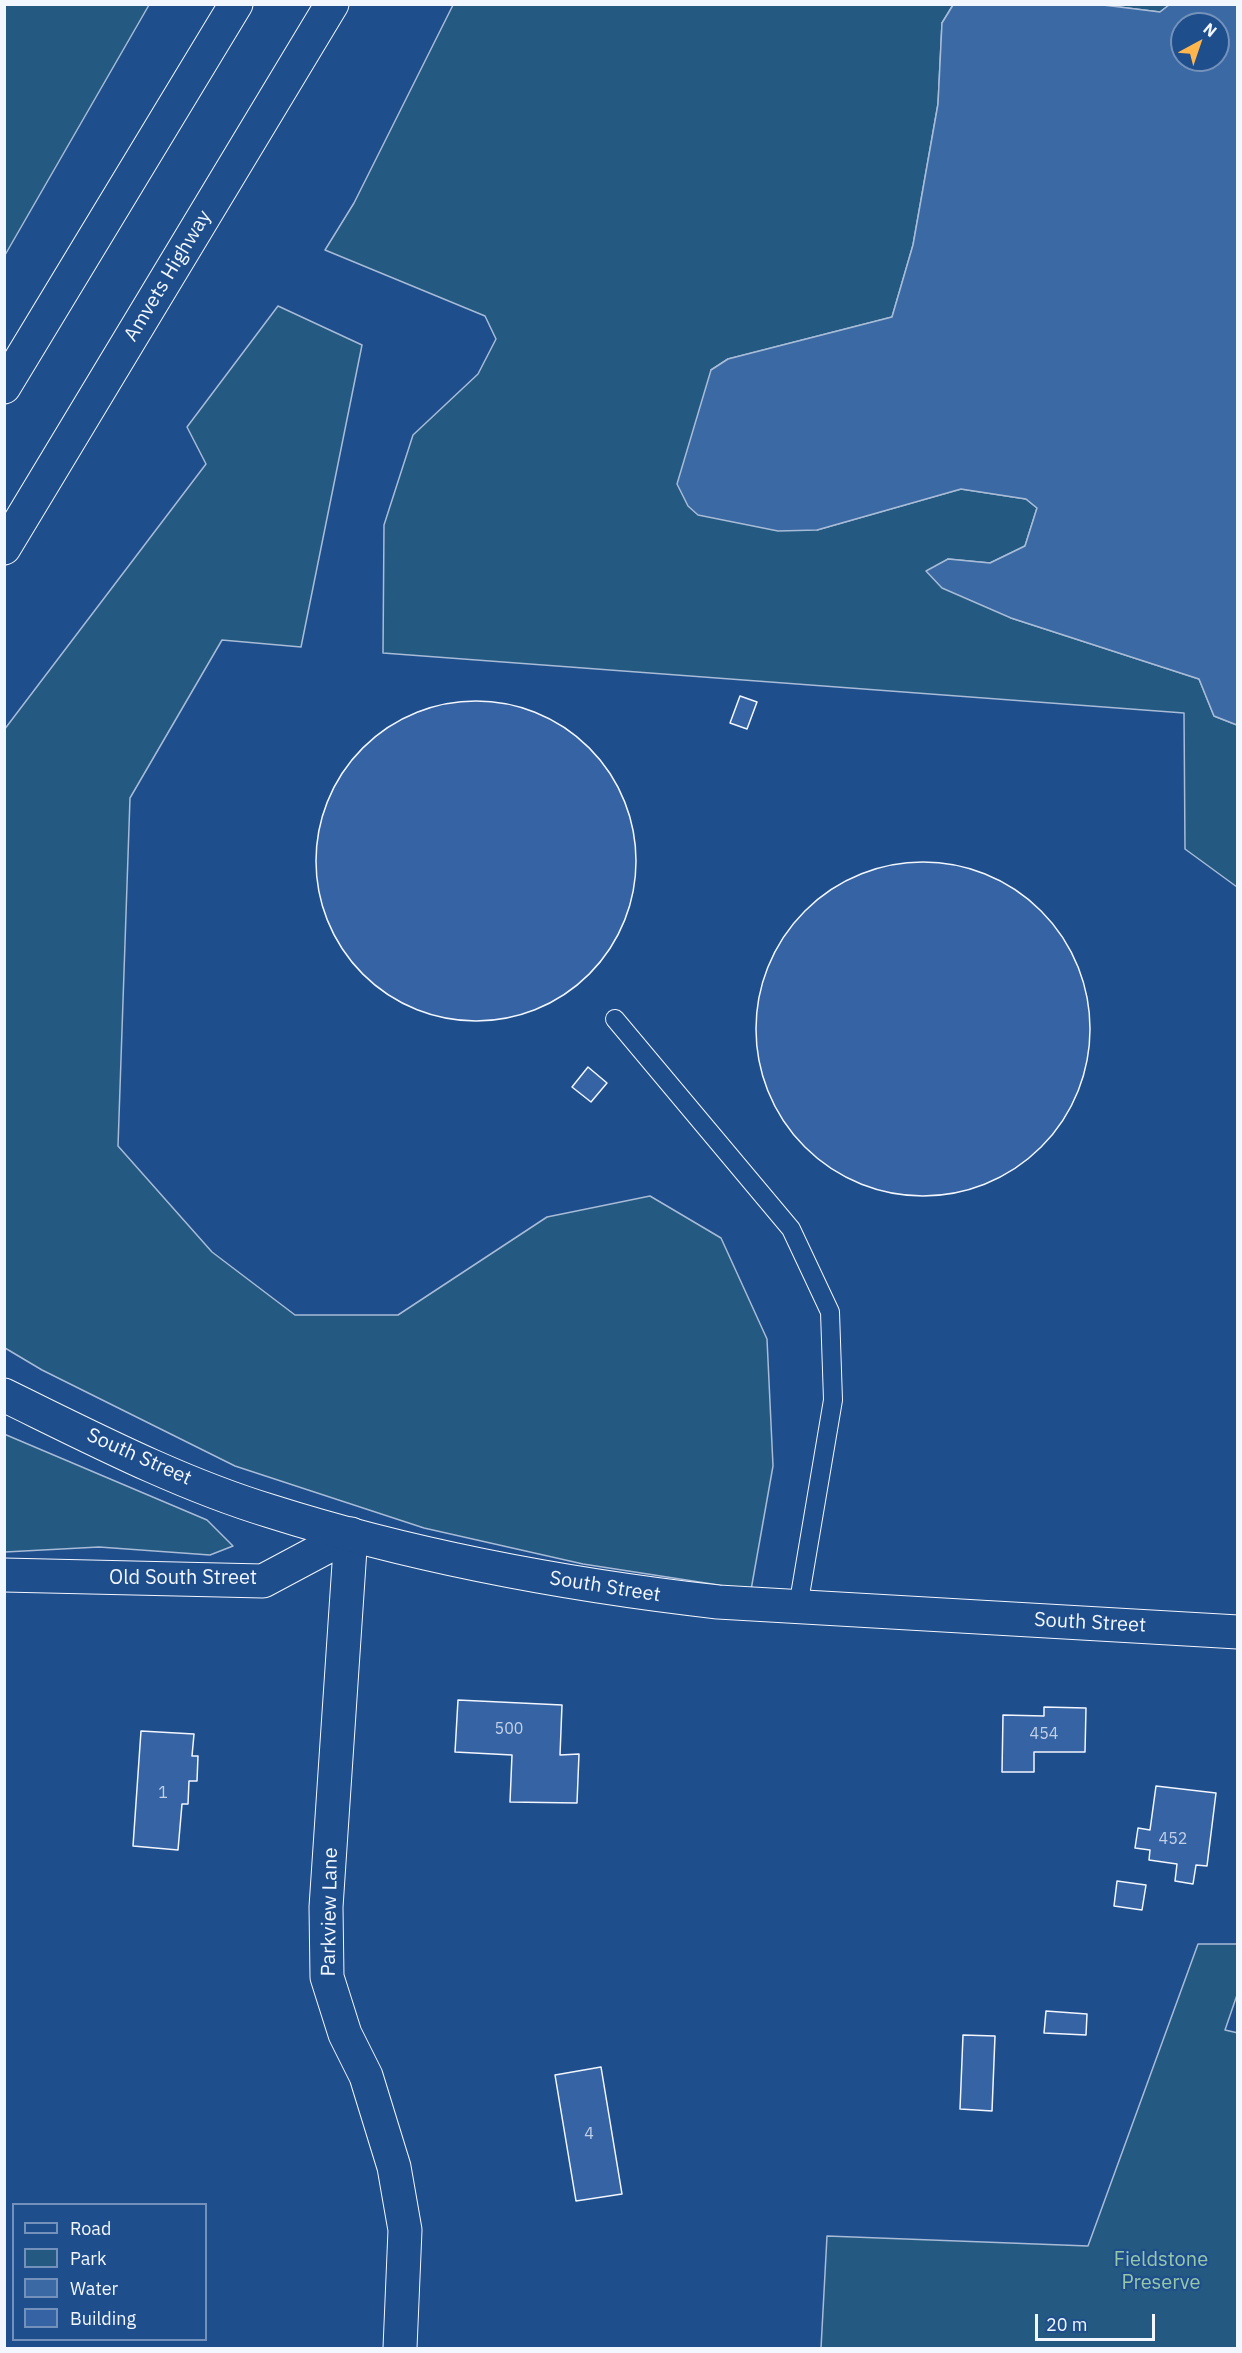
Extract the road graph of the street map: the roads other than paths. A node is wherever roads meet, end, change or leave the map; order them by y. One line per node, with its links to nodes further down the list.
1 (236, 4): 3 (main road)
2 (332, 4): 4 (main road, Amvets Highway)
3 (4, 387)
4 (4, 548)
5 (615, 1018): 9 (lane)
6 (4, 1395): 7 (main road, South Street)
7 (351, 1534): 8 (main road, Old South Street); 9 (main road, South Street); 11 (main road, Parkview Lane)
8 (4, 1575)
9 (798, 1607): 10 (main road, South Street)
10 (1238, 1632)
11 (400, 2349)

